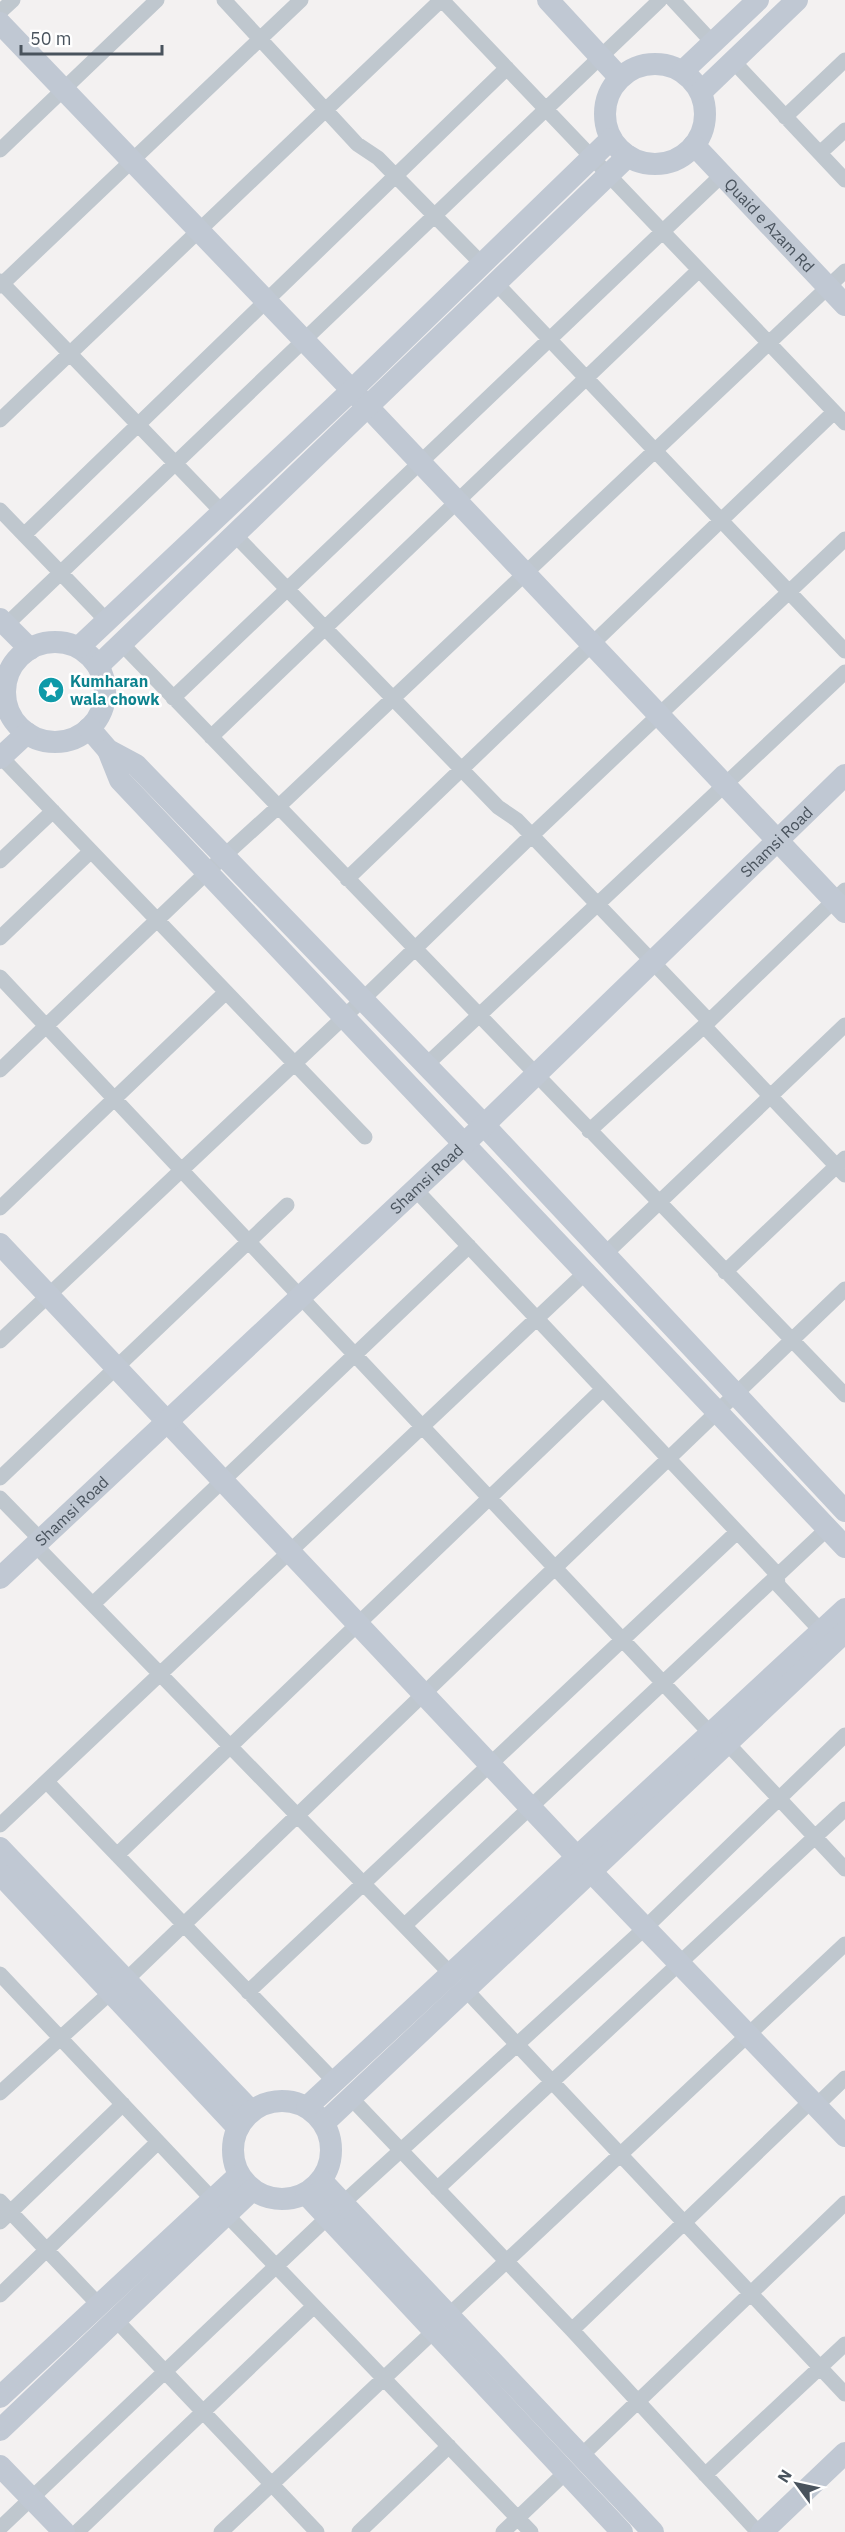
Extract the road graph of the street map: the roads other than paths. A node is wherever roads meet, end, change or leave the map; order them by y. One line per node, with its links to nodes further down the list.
1 (13, 0): 11 (street)
2 (157, 0): 21 (street)
3 (224, 0): 13 (street)
4 (301, 0): 13 (street)
5 (442, 0): 18 (street); 24 (street)
6 (548, 0): 15 (street)
7 (660, 0): 15 (street)
8 (673, 0): 14 (street)
9 (758, 0): 14 (street)
10 (797, 0): 17 (street)
11 (0, 12)
12 (0, 22): 21 (street)
13 (260, 39): 24 (street); 33 (street)
14 (713, 42): 19 (street)
15 (600, 57): 20 (street); 23 (street)
16 (845, 60): 25 (street)
17 (733, 61): 22 (street); 25 (street)
18 (507, 68): 23 (street); 36 (street)
19 (683, 71): 20 (street); 22 (street)
20 (620, 78): 27 (street)
21 (64, 89): 29 (street); 33 (street)
22 (701, 92): 28 (street)
23 (546, 109): 32 (street); 38 (street)
24 (326, 110): 36 (street); 39 (street)
25 (785, 117): 30 (street)
26 (845, 130): 30 (street)
27 (611, 139): 31 (street); 32 (street)
28 (694, 146): 31 (street); 35 (street, Quaid e Azam Rd)
29 (0, 150)
30 (820, 153): 37 (street)
31 (628, 156): 34 (street)
32 (592, 158): 34 (street); 41 (street)
33 (132, 160): 39 (street); 44 (street)
34 (609, 175): 40 (street); 45 (street)
35 (722, 175): 40 (street); 46 (street, Quaid e Azam Rd)
36 (396, 176): 38 (street); 47 (street)
37 (845, 180)
38 (435, 216): 41 (street); 50 (street)
39 (199, 231): 47 (street); 52 (street)
40 (662, 231): 42 (street); 49 (street)
41 (482, 264): 54 (street)
42 (699, 270): 51 (street); 53 (street)
43 (845, 271): 46 (street)
44 (1, 283): 52 (street)
45 (496, 283): 49 (street); 54 (street)
46 (828, 287): 48 (street, Quaid e Azam Rd); 51 (street)
47 (266, 301): 50 (street); 58 (street)
48 (845, 305)
49 (549, 339): 53 (street); 60 (street)
50 (304, 341): 54 (street); 61 (street)
51 (769, 343): 55 (street); 59 (street)
52 (70, 354): 56 (street); 58 (street)
53 (586, 378): 59 (street); 62 (street)
54 (359, 398): 60 (street); 64 (street); 66 (street)
55 (834, 412): 57 (street); 65 (street)
56 (0, 420)
57 (845, 423)
58 (138, 425): 61 (street); 67 (street)
59 (655, 451): 65 (street); 70 (street)
60 (420, 462): 62 (street); 71 (street)
61 (175, 464): 64 (street); 69 (street)
62 (458, 502): 70 (street); 75 (street)
63 (0, 510): 67 (street)
64 (222, 512): 73 (street)
65 (721, 520): 72 (street); 77 (street)
66 (234, 534): 71 (street); 76 (street)
67 (24, 535): 69 (street)
68 (845, 539): 72 (street)
69 (61, 573): 73 (street); 74 (street)
70 (525, 573): 77 (street); 85 (street)
71 (287, 589): 75 (street); 84 (street)
72 (791, 592): 80 (street); 86 (street)
73 (107, 621): 78 (street)
74 (3, 622): 79 (street)
75 (326, 629): 85 (street); 90 (street)
76 (121, 643): 82 (street); 84 (street)
77 (592, 644): 86 (street); 93 (street)
78 (79, 647): 79 (street); 82 (street)
79 (30, 649): 81 (street)
80 (845, 651)
81 (6, 658): 87 (street)
82 (98, 666): 88 (street)
83 (845, 672): 95 (street)
84 (173, 698): 90 (street)
85 (393, 699): 93 (street); 96 (street)
86 (658, 715): 95 (street); 98 (street)
87 (5, 719): 89 (street)
88 (89, 728): 89 (street); 91 (street)
89 (27, 733): 92 (street)
90 (211, 737): 96 (street)
91 (108, 750): 101 (street); 103 (street)
92 (1, 758): 97 (street)
93 (462, 769): 98 (street); 104 (street)
94 (845, 775): 99 (street, Shamsi Road)
95 (725, 785): 99 (street); 106 (street)
96 (278, 807): 101 (street); 104 (street)
97 (53, 811): 100 (street); 102 (street)
98 (531, 836): 106 (street); 109 (street)
99 (777, 840): 105 (street); 110 (street, Shamsi Road)
100 (91, 851): 107 (street); 108 (street)
101 (224, 856): 103 (street); 113 (street)
102 (0, 861)
103 (207, 872): 107 (street); 115 (street)
104 (347, 879): 109 (street)
105 (841, 901): 116 (street)
106 (597, 904): 110 (street); 114 (street)
107 (157, 920): 112 (street); 118 (street)
108 (0, 938)
109 (415, 950): 113 (street); 114 (street)
110 (651, 961): 116 (street); 122 (street, Shamsi Road)
111 (0, 977): 118 (street)
112 (226, 992): 119 (street); 124 (street)
113 (362, 1000): 115 (street); 120 (street)
114 (479, 1016): 120 (street); 122 (street)
115 (344, 1017): 119 (street); 128 (street)
116 (707, 1023): 123 (street); 126 (street)
117 (845, 1025): 123 (street)
118 (46, 1026): 121 (street); 124 (street)
119 (294, 1064): 127 (street); 130 (street)
120 (425, 1066): 125 (street)
121 (0, 1070)
122 (534, 1074): 125 (street, Shamsi Road); 126 (street)
123 (771, 1096): 129 (street); 132 (street)
124 (114, 1099): 130 (street); 134 (street)
125 (484, 1125): 128 (street, Shamsi Road); 138 (street)
126 (589, 1131): 132 (street)
127 (365, 1137)
128 (464, 1143): 131 (street, Shamsi Road); 139 (street)
129 (842, 1166): 140 (street)
130 (182, 1170): 135 (street); 142 (street)
131 (415, 1189): 137 (street); 143 (street, Shamsi Road)
132 (658, 1203): 138 (street); 140 (street)
133 (287, 1205): 135 (street)
134 (0, 1208)
135 (249, 1241): 143 (street); 148 (street)
136 (0, 1244): 142 (street)
137 (469, 1246): 144 (street); 147 (street)
138 (605, 1254): 150 (street)
139 (586, 1272): 144 (street); 152 (street)
140 (725, 1272): 146 (street)
141 (845, 1289): 146 (street)
142 (49, 1296): 145 (street); 148 (street)
143 (300, 1296): 147 (street); 153 (street, Shamsi Road)
144 (537, 1318): 149 (street); 154 (street)
145 (0, 1341)
146 (791, 1341): 150 (street); 151 (street)
147 (355, 1354): 154 (street); 157 (street)
148 (117, 1367): 153 (street); 156 (street)
149 (603, 1389): 155 (street); 159 (street)
150 (736, 1394): 152 (street); 160 (street)
151 (845, 1395)
152 (717, 1411): 155 (street); 161 (street)
153 (167, 1419): 157 (street); 163 (street, Shamsi Road)
154 (423, 1427): 159 (street); 165 (street)
155 (668, 1459): 162 (street); 166 (street)
156 (0, 1478)
157 (224, 1480): 165 (street); 169 (street)
158 (0, 1498): 163 (street)
159 (489, 1498): 166 (street); 171 (street)
160 (845, 1511)
161 (828, 1528): 164 (street); 167 (street)
162 (737, 1532): 167 (street); 174 (street)
163 (38, 1542): 168 (street, Shamsi Road); 169 (street)
164 (845, 1546)
165 (291, 1552): 171 (street); 175 (street)
166 (555, 1568): 174 (street); 177 (street)
167 (777, 1574): 172 (street); 176 (street)
168 (0, 1578)
169 (93, 1604): 175 (street)
170 (845, 1609): 172 (street)
171 (358, 1624): 177 (street); 180 (street)
172 (821, 1631): 179 (street)
173 (845, 1632): 179 (street)
174 (622, 1640): 176 (street); 181 (street)
175 (162, 1675): 180 (street); 182 (street)
176 (662, 1682): 179 (street); 184 (street)
177 (424, 1694): 181 (street); 186 (street)
178 (845, 1735): 183 (street)
179 (719, 1739): 183 (street); 191 (street)
180 (231, 1746): 186 (street); 190 (street)
181 (490, 1764): 184 (street); 194 (street)
182 (47, 1782): 187 (street); 190 (street)
183 (779, 1799): 188 (street); 197 (street)
184 (530, 1807): 191 (street); 196 (street)
185 (845, 1809): 188 (street)
186 (298, 1815): 194 (street); 195 (street)
187 (0, 1825)
188 (815, 1837): 192 (street); 199 (street)
189 (0, 1848): 202 (street)
190 (117, 1855): 195 (street)
191 (584, 1865): 197 (street); 201 (street)
192 (845, 1869)
193 (0, 1874): 202 (street)
194 (364, 1883): 196 (street); 203 (street)
195 (184, 1925): 202 (street); 203 (street)
196 (405, 1925): 201 (street)
197 (645, 1928): 199 (street); 206 (street)
198 (845, 1944): 204 (street)
199 (679, 1963): 204 (street); 209 (street)
200 (0, 1974): 205 (street)
201 (458, 1982): 206 (street); 208 (street); 211 (street)
202 (118, 1986): 205 (street); 215 (street)
203 (248, 1992): 208 (street)
204 (748, 2035): 212 (street); 220 (street)
205 (61, 2038): 210 (street); 213 (street)
206 (517, 2044): 209 (street); 219 (street)
207 (845, 2078): 212 (street)
208 (334, 2081): 214 (street)
209 (552, 2082): 220 (street); 223 (street)
210 (0, 2093)
211 (351, 2098): 216 (street); 219 (street)
212 (813, 2103): 217 (street); 228 (street)
213 (123, 2104): 218 (street); 227 (street)
214 (307, 2108): 215 (street); 216 (street)
215 (245, 2120): 221 (street)
216 (324, 2123): 222 (street)
217 (845, 2136)
218 (158, 2142): 225 (street); 229 (street)
219 (400, 2151): 223 (street); 226 (street)
220 (620, 2154): 228 (street); 230 (street)
221 (245, 2182): 222 (street); 225 (street)
222 (314, 2187): 226 (street)
223 (437, 2190): 230 (street)
224 (845, 2203): 232 (street)
225 (220, 2207): 231 (street); 235 (street)
226 (335, 2210): 231 (street); 236 (street)
227 (4, 2211): 229 (street)
228 (684, 2223): 232 (street); 237 (street)
229 (46, 2250): 233 (street); 235 (street)
230 (505, 2262): 236 (street); 237 (street)
231 (276, 2266): 234 (street); 240 (street)
232 (751, 2294): 239 (street); 244 (street)
233 (0, 2295)
234 (314, 2306): 241 (street); 245 (street)
235 (107, 2312): 240 (street); 243 (street); 246 (street)
236 (441, 2323): 241 (street); 249 (street)
237 (572, 2331): 244 (street)
238 (845, 2344): 239 (street)
239 (820, 2368): 242 (street); 251 (street)
240 (165, 2372): 245 (street); 253 (street)
241 (384, 2378): 247 (street); 252 (street)
242 (845, 2394)
243 (0, 2397)
244 (638, 2402): 249 (street); 251 (street)
245 (203, 2412): 252 (street); 257 (street)
246 (0, 2430)
247 (449, 2446): 254 (street); 260 (street)
248 (845, 2453): 265 (street)
249 (574, 2464): 254 (street); 263 (street); 264 (street)
250 (0, 2466): 253 (street)
251 (705, 2475): 265 (street)
252 (272, 2484): 258 (street); 259 (street)
253 (31, 2498): 255 (street); 256 (street)
254 (518, 2518): 261 (street); 262 (street)
255 (0, 2528)
256 (64, 2532)
257 (77, 2532)
258 (221, 2532)
259 (316, 2532)
260 (359, 2532)
261 (503, 2532)
262 (531, 2532)
263 (622, 2532)
264 (653, 2532)
265 (760, 2532)

